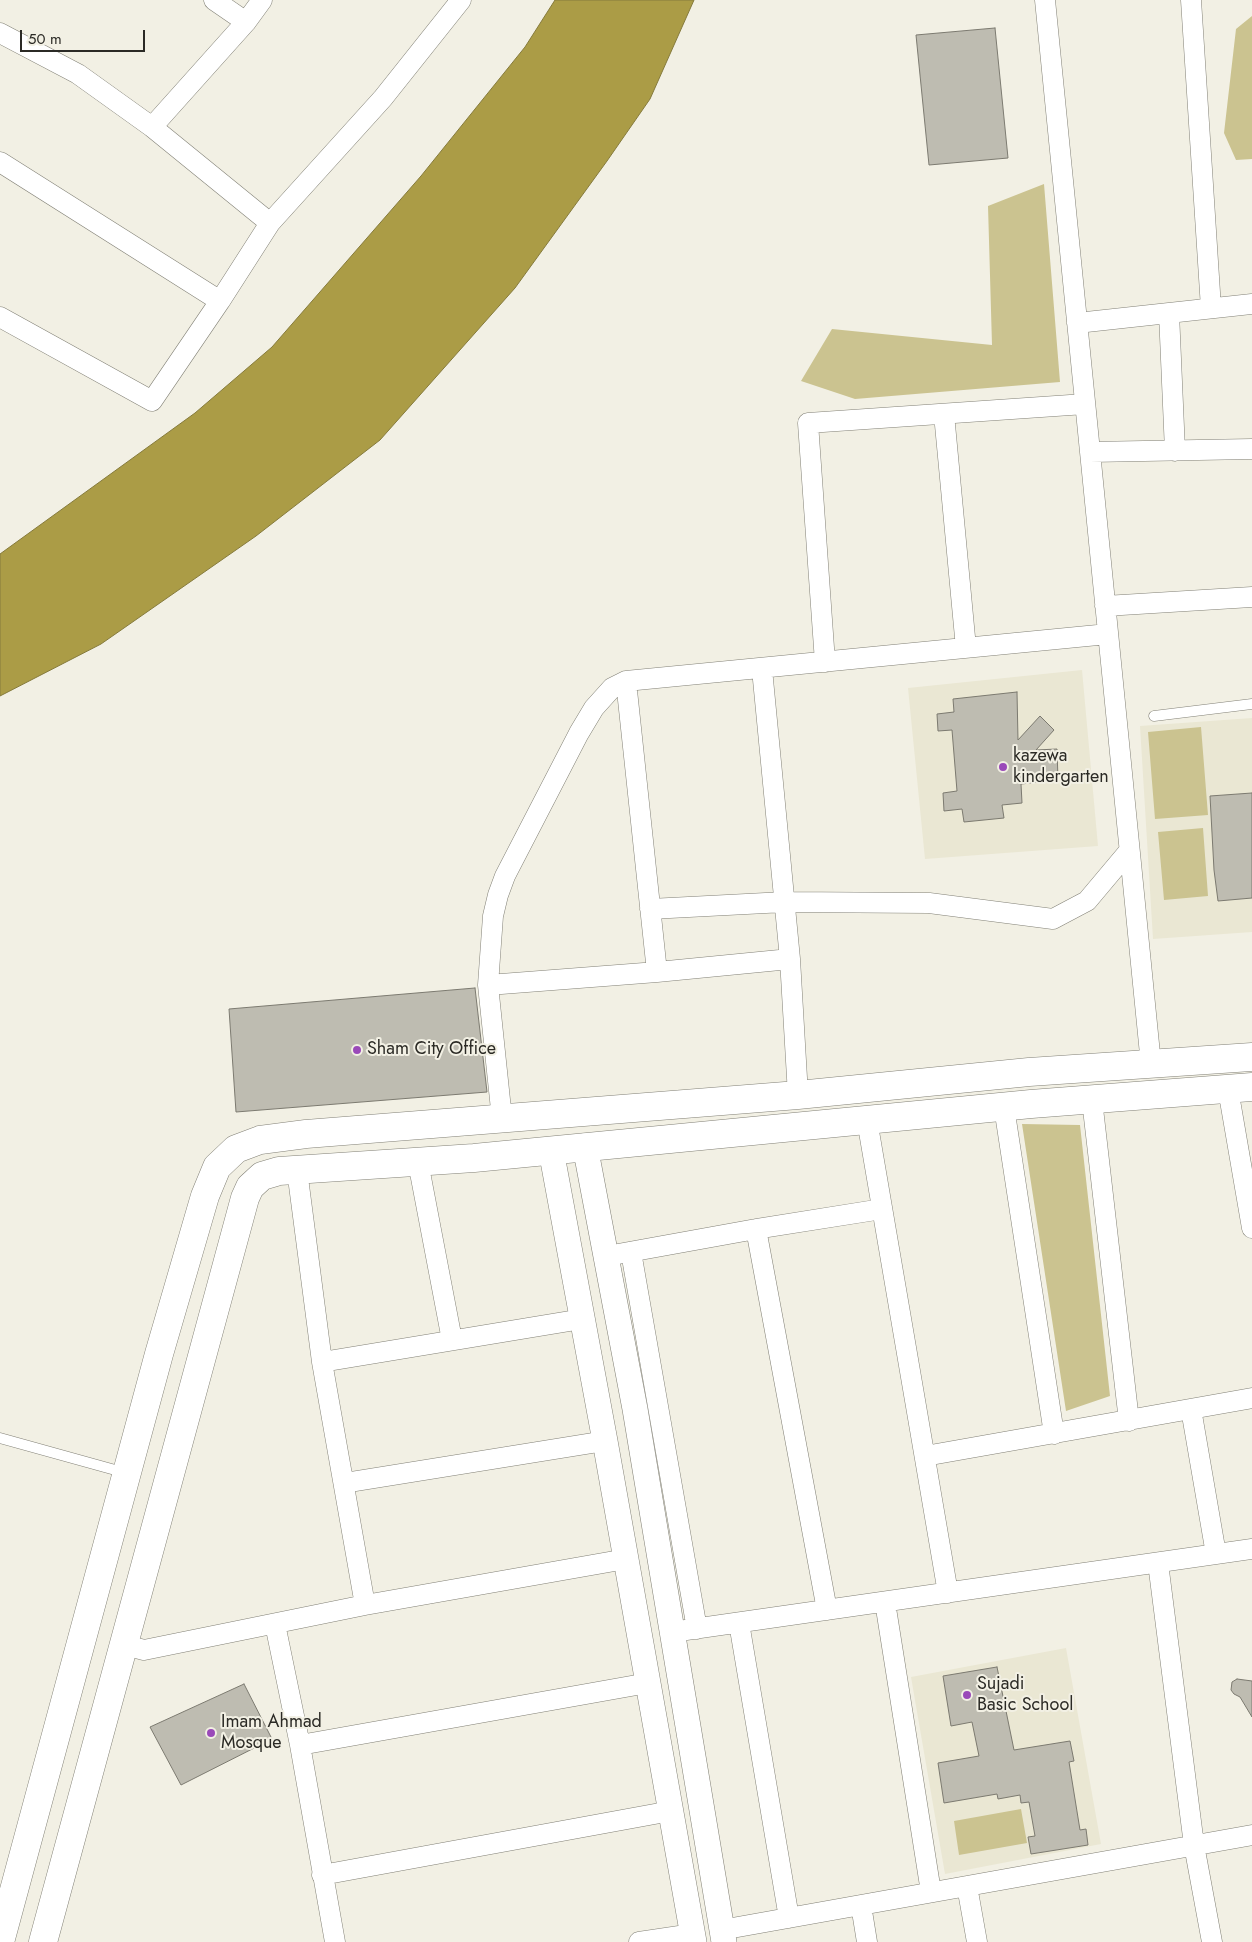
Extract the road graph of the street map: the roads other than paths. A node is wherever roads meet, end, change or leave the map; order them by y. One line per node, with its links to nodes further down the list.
1 (214, 0): 6 (street)
2 (262, 0): 6 (street)
3 (461, 0): 10 (street)
4 (1045, 0): 16 (street)
5 (1191, 0): 13 (street)
6 (246, 22): 8 (street)
7 (0, 33): 8 (street)
8 (152, 127): 10 (street)
9 (0, 162): 11 (street)
10 (270, 223): 11 (street)
11 (220, 301): 15 (street)
12 (1252, 304): 13 (street)
13 (1211, 308): 14 (street)
14 (1169, 313): 16 (street); 20 (street)
15 (0, 317)
16 (1077, 323): 17 (street)
17 (1085, 404): 18 (street); 21 (street)
18 (944, 414): 25 (street); 26 (street)
19 (1252, 450): 20 (street)
20 (1175, 451): 21 (street)
21 (1090, 452): 23 (street)
22 (1252, 598): 23 (street)
23 (1105, 606): 24 (street)
24 (1108, 634): 25 (street); 31 (street)
25 (966, 648): 26 (street)
26 (825, 662): 27 (street)
27 (762, 668): 28 (street); 32 (street)
28 (626, 681): 33 (street); 36 (street)
29 (1252, 704): 30 (lane)
30 (1154, 716)
31 (1129, 851): 32 (street); 38 (street)
32 (785, 902): 33 (street); 34 (street)
33 (650, 909): 35 (street)
34 (790, 959): 35 (street); 41 (street)
35 (657, 972): 36 (street)
36 (488, 985): 45 (street)
37 (1252, 1057): 38 (main road)
38 (1151, 1064): 39 (main road)
39 (1029, 1072): 41 (main road); 43 (main road)
40 (1240, 1088): 42 (main road); 54 (street)
41 (798, 1095): 45 (main road)
42 (1092, 1100): 43 (main road); 63 (street)
43 (1031, 1104): 44 (main road)
44 (1004, 1106): 46 (main road); 64 (street)
45 (502, 1119): 47 (main road)
46 (867, 1120): 48 (main road); 53 (street)
47 (470, 1122): 50 (main road); 68 (main road)
48 (585, 1146): 49 (main road); 57 (street)
49 (550, 1150): 50 (main road); 58 (street)
50 (474, 1158): 51 (main road)
51 (418, 1162): 52 (main road); 59 (street)
52 (297, 1170): 60 (street); 82 (main road)
53 (882, 1209): 55 (street); 67 (street)
54 (1252, 1228)
55 (756, 1229): 56 (street); 77 (street)
56 (631, 1252): 57 (street); 80 (street)
57 (606, 1256): 81 (street)
58 (582, 1319): 59 (street); 66 (street)
59 (452, 1340): 60 (street)
60 (322, 1362): 69 (street)
61 (1252, 1398): 62 (street)
62 (1192, 1409): 63 (street); 71 (street)
63 (1129, 1421): 64 (street)
64 (1054, 1434): 67 (street)
65 (0, 1438): 68 (lane)
66 (605, 1441): 69 (street); 72 (street)
67 (924, 1456): 74 (street)
68 (127, 1473): 97 (main road)
69 (344, 1483): 76 (street)
70 (1252, 1549): 71 (street)
71 (1216, 1554): 73 (street)
72 (626, 1559): 76 (street); 83 (street)
73 (1158, 1563): 74 (street); 89 (street)
74 (948, 1593): 75 (street)
75 (885, 1602): 77 (street); 92 (street)
76 (365, 1606): 79 (street)
77 (827, 1610): 78 (street)
78 (739, 1622): 80 (street); 94 (street)
79 (275, 1624): 82 (street); 86 (street)
80 (697, 1629): 81 (street)
81 (672, 1632): 84 (street)
82 (124, 1644): 98 (main road)
83 (648, 1683): 85 (street); 86 (street)
84 (689, 1734): 85 (street); 95 (street)
85 (658, 1740): 87 (street)
86 (300, 1745): 90 (street)
87 (671, 1811): 90 (street); 96 (street)
88 (1252, 1835): 89 (street)
89 (1194, 1845): 91 (street); 103 (street)
90 (322, 1875): 99 (street)
91 (967, 1886): 92 (street); 102 (street)
92 (931, 1892): 93 (street)
93 (861, 1905): 94 (street); 101 (street)
94 (789, 1918): 95 (street)
95 (723, 1936)
96 (694, 1938): 100 (street)
97 (0, 1942)
98 (43, 1942)
99 (335, 1942)
100 (639, 1942)
101 (867, 1942)
102 (977, 1942)
103 (1212, 1942)

